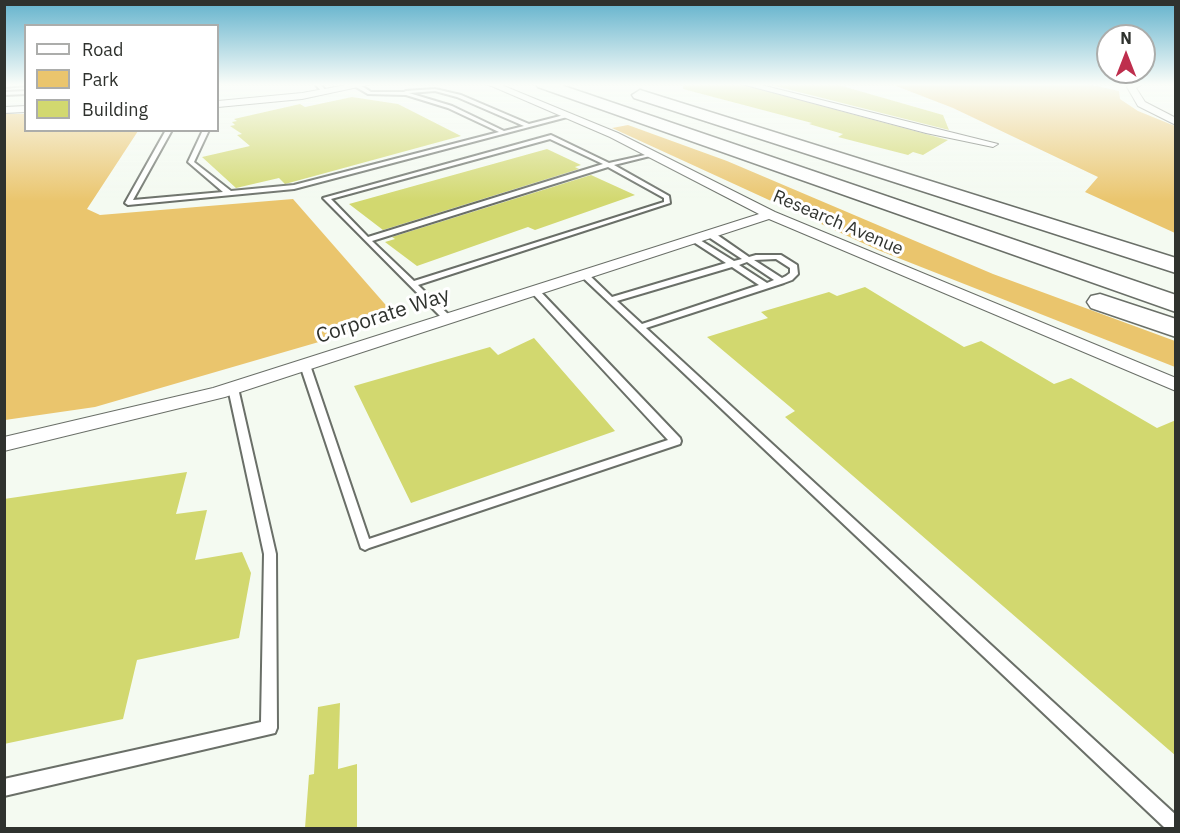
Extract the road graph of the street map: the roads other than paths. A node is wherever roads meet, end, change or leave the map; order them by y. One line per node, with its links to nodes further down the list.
1 (484, 123): 9 (lane)
2 (523, 123): 8 (lane)
3 (537, 123): 8 (lane)
4 (583, 123): 14 (street, Research Avenue)
5 (653, 123): 12 (highway)
6 (725, 123): 17 (highway)
7 (906, 123): 13 (street)
8 (528, 125): 9 (lane)
9 (501, 131): 16 (lane)
10 (168, 132): 16 (lane)
11 (205, 132): 16 (lane)
12 (693, 137): 31 (highway); 34 (highway)
13 (993, 144)
14 (652, 154): 15 (lane); 18 (street, Research Avenue)
15 (609, 165): 20 (lane); 20 (lane); 27 (lane)
16 (229, 193)
17 (977, 203): 22 (highway); 24 (highway)
18 (770, 214): 19 (street, Corporate Way); 36 (street, Research Avenue)
19 (703, 236): 21 (lane); 23 (lane); 25 (street, Corporate Way)
20 (367, 240): 27 (lane)
21 (747, 260): 23 (lane); 26 (lane); 26 (lane)
22 (1176, 260)
23 (732, 264): 28 (lane); 30 (lane)
24 (1176, 266)
25 (584, 275): 29 (street, Corporate Way); 30 (lane)
26 (781, 281): 28 (lane)
27 (412, 284): 32 (lane)
28 (766, 286): 33 (lane)
29 (535, 291): 32 (street, Corporate Way); 35 (lane)
30 (611, 300): 33 (lane)
31 (1176, 304)
32 (448, 319): 35 (street, Corporate Way)
33 (640, 327): 40 (lane)
34 (1176, 329)
35 (305, 365): 37 (street, Corporate Way)
36 (1176, 384)
37 (233, 388): 38 (street, Corporate Way); 39 (lane)
38 (4, 444)
39 (4, 788)
40 (1176, 827)

